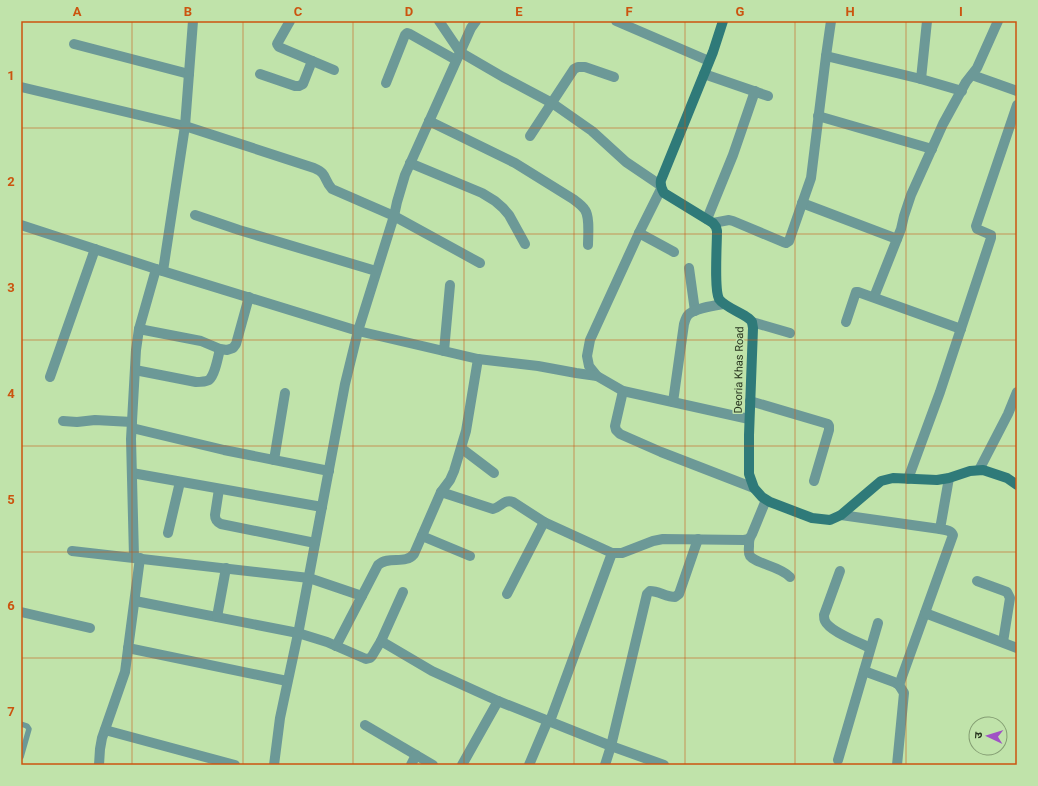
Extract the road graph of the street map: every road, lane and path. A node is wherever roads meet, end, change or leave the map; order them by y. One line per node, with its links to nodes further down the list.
1 (193, 21): 16 (street)
2 (290, 21): 13 (street)
3 (439, 21): 11 (street)
4 (476, 21): 11 (street)
5 (616, 21): 14 (street)
6 (723, 21): 14 (street)
7 (831, 21): 12 (street)
8 (927, 21): 21 (street)
9 (998, 21): 19 (street)
10 (74, 44): 16 (street)
11 (458, 56): 22 (street); 28 (street); 31 (street)
12 (826, 56): 21 (street); 30 (street)
13 (312, 61): 15 (street); 17 (street)
14 (709, 61): 18 (street)
15 (334, 70)
16 (189, 74): 32 (street)
17 (260, 74)
18 (704, 74): 24 (street); 36 (street)
19 (972, 75): 25 (street); 26 (street)
20 (614, 77): 28 (street)
21 (921, 79): 25 (street)
22 (386, 83)
23 (21, 87): 32 (street)
24 (755, 91): 27 (street); 40 (street)
25 (962, 91): 34 (street)
26 (1017, 91)
27 (768, 96)
28 (552, 104): 33 (street); 36 (street)
29 (1017, 105): 60 (street)
30 (818, 116): 34 (street); 37 (street)
31 (429, 121): 35 (street); 45 (street)
32 (185, 126): 39 (street); 50 (street)
33 (530, 136)
34 (932, 149): 43 (street)
35 (410, 162): 39 (street); 44 (street)
36 (661, 187): 40 (street); 42 (street)
37 (802, 203): 40 (street); 43 (street)
38 (195, 215): 51 (street)
39 (394, 216): 48 (street); 51 (street)
40 (710, 221): 55 (street)
41 (21, 225): 46 (street)
42 (639, 233): 47 (street); 67 (street)
43 (897, 239): 54 (street)
44 (525, 244)
45 (588, 245)
46 (94, 248): 50 (street); 68 (street)
47 (674, 252)
48 (480, 263)
49 (689, 268): 56 (street)
50 (160, 270): 53 (street); 59 (street)
51 (376, 271): 61 (street)
52 (450, 285): 64 (street)
53 (249, 297): 61 (street); 63 (street)
54 (874, 297): 58 (street); 60 (street)
55 (724, 304): 56 (street); 57 (street, Deoria Khas Road)
56 (694, 311): 73 (street)
57 (752, 322): 62 (street); 72 (street, Deoria Khas Road)
58 (846, 322)
59 (139, 329): 63 (street); 66 (street)
60 (961, 329): 85 (street)
61 (358, 331): 64 (street); 81 (street)
62 (790, 333)
63 (220, 349): 66 (street)
64 (444, 351): 65 (street)
65 (478, 359): 67 (street); 78 (street)
66 (135, 370): 77 (street)
67 (596, 376): 69 (street)
68 (50, 377)
69 (622, 391): 73 (street); 89 (street)
70 (1017, 392): 74 (street)
71 (285, 393): 79 (street)
72 (750, 401): 75 (street, Deoria Khas Road); 86 (street)
73 (673, 402): 75 (street)
74 (1012, 415): 80 (street)
75 (749, 419): 89 (street, Deoria Khas Road)
76 (63, 421): 77 (street)
77 (132, 425): 79 (street); 82 (street)
78 (461, 448): 83 (street); 91 (street)
79 (274, 460): 81 (street)
80 (979, 470): 84 (street); 88 (street)
81 (329, 471): 93 (street)
82 (132, 473): 87 (street); 105 (street)
83 (494, 474)
84 (949, 478): 85 (street); 96 (street)
85 (908, 479): 94 (street)
86 (814, 481)
87 (180, 482): 90 (street); 97 (street)
88 (1017, 485)
89 (754, 488): 92 (street)
90 (219, 489): 93 (street); 101 (street)
91 (441, 492): 95 (street); 98 (street)
92 (766, 500): 94 (street); 100 (street)
93 (322, 507): 101 (street)
94 (841, 515): 96 (street)
95 (544, 522): 103 (street); 112 (street)
96 (940, 529): 116 (street)
97 (168, 533)
98 (422, 536): 104 (street); 113 (street)
99 (698, 539): 100 (street); 103 (street); 135 (street)
100 (749, 539): 108 (street)
101 (316, 542): 109 (street)
102 (72, 551): 105 (street)
103 (612, 553): 131 (street)
104 (470, 556)
105 (137, 558): 106 (street); 114 (street)
106 (226, 568): 109 (street); 117 (street)
107 (840, 571): 125 (street)
108 (790, 576)
109 (309, 578): 113 (street); 120 (street)
110 (977, 581): 122 (street)
111 (404, 592): 121 (street)
112 (507, 594)
113 (362, 596): 123 (street)
114 (135, 601): 117 (street); 124 (street)
115 (21, 612): 119 (street)
116 (925, 613): 122 (street); 129 (street)
117 (217, 617): 120 (street)
118 (878, 622): 125 (street)
119 (90, 628)
120 (298, 633): 123 (street); 128 (street)
121 (381, 641): 123 (street); 130 (street)
122 (1003, 642): 126 (street)
123 (336, 646)
124 (128, 648): 128 (street); 134 (street)
125 (870, 648): 127 (street)
126 (1017, 648)
127 (864, 671): 129 (street); 138 (street)
128 (287, 681): 141 (street)
129 (899, 685): 148 (street)
130 (498, 700): 131 (street); 144 (street)
131 (549, 721): 135 (street); 145 (street)
132 (21, 724): 137 (lane)
133 (365, 724): 136 (street)
134 (105, 730): 139 (street); 140 (street)
135 (611, 746): 146 (street); 147 (street)
136 (416, 755): 142 (street); 143 (street)
137 (21, 757)
138 (838, 760)
139 (99, 765)
140 (235, 765)
141 (274, 765)
142 (411, 765)
143 (433, 765)
144 (462, 765)
145 (530, 765)
146 (605, 765)
147 (664, 765)
148 (897, 765)

